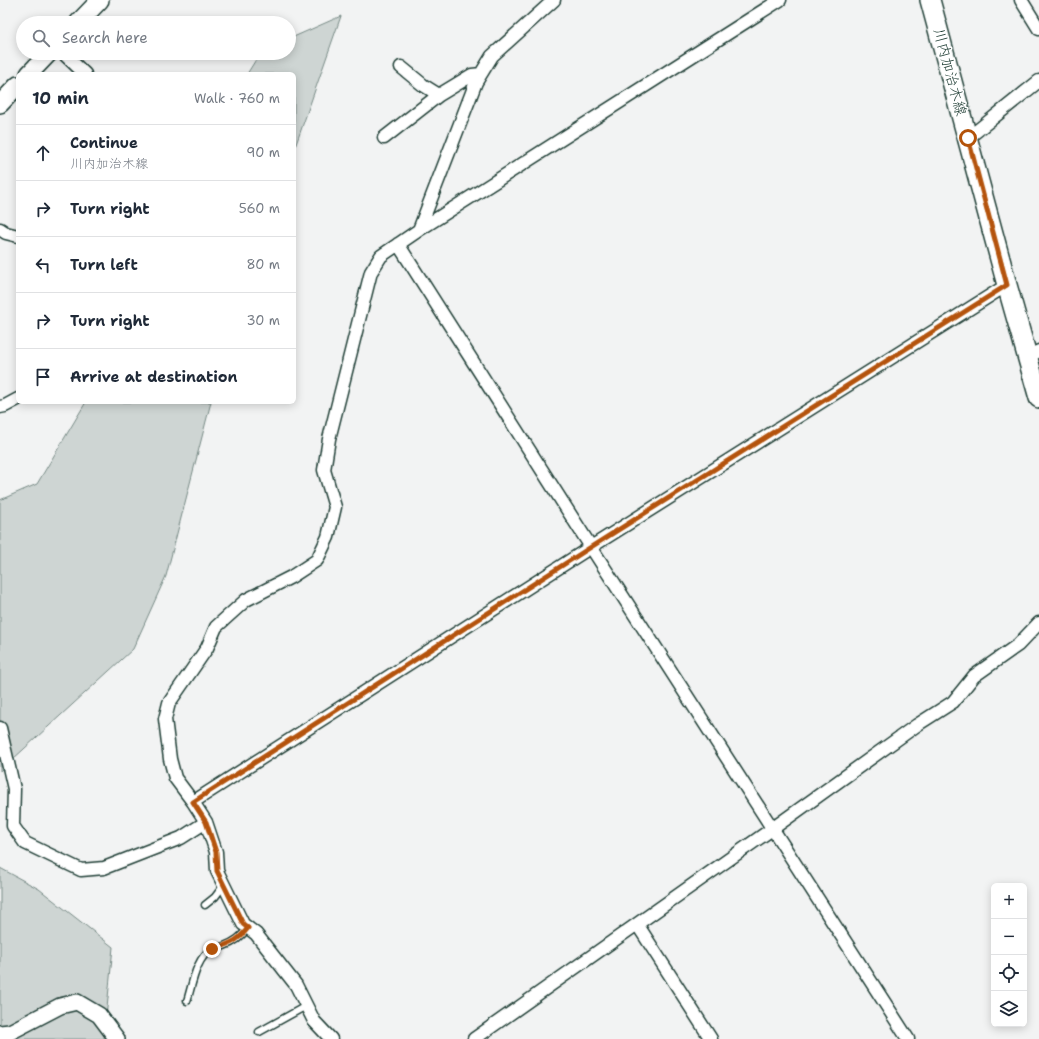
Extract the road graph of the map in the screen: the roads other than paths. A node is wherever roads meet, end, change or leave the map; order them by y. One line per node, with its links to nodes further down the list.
1 (100, 0): 6 (main road)
2 (554, 0): 13 (street)
3 (780, 0): 21 (street)
4 (930, 0): 19 (main road, 川内加治木線)
5 (1021, 0): 7 (street)
6 (85, 16)
7 (1039, 29)
8 (42, 60): 11 (main road)
9 (70, 60): 12 (street)
10 (401, 67): 16 (street)
11 (31, 72)
12 (83, 72)
13 (481, 74): 16 (street); 21 (street)
14 (1039, 81): 19 (street)
15 (16, 87): 17 (main road)
16 (439, 95): 18 (street)
17 (0, 104)
18 (384, 138)
19 (968, 138): 24 (main road, 川内加治木線)
20 (0, 229): 22 (street)
21 (419, 230): 23 (street)
22 (16, 236)
23 (398, 244): 29 (street); 32 (street)
24 (1007, 285): 25 (main road, 川内加治木線); 29 (street)
25 (1034, 354): 26 (main road, 川内加治木線)
26 (1039, 398)
27 (16, 400): 28 (street)
28 (0, 407)
29 (591, 547): 32 (street); 34 (street)
30 (1039, 623): 34 (street)
31 (0, 728): 33 (street)
32 (193, 802): 33 (street)
33 (206, 822): 35 (street)
34 (772, 829): 37 (street); 47 (street)
35 (224, 885): 36 (lane); 38 (street)
36 (205, 905)
37 (637, 924): 45 (street); 46 (street)
38 (248, 928): 39 (lane); 40 (street)
39 (187, 1001)
40 (306, 1006): 41 (lane); 44 (street)
41 (259, 1032)
42 (0, 1034): 43 (street)
43 (116, 1039)
44 (331, 1039)
45 (474, 1039)
46 (711, 1039)
47 (908, 1039)

